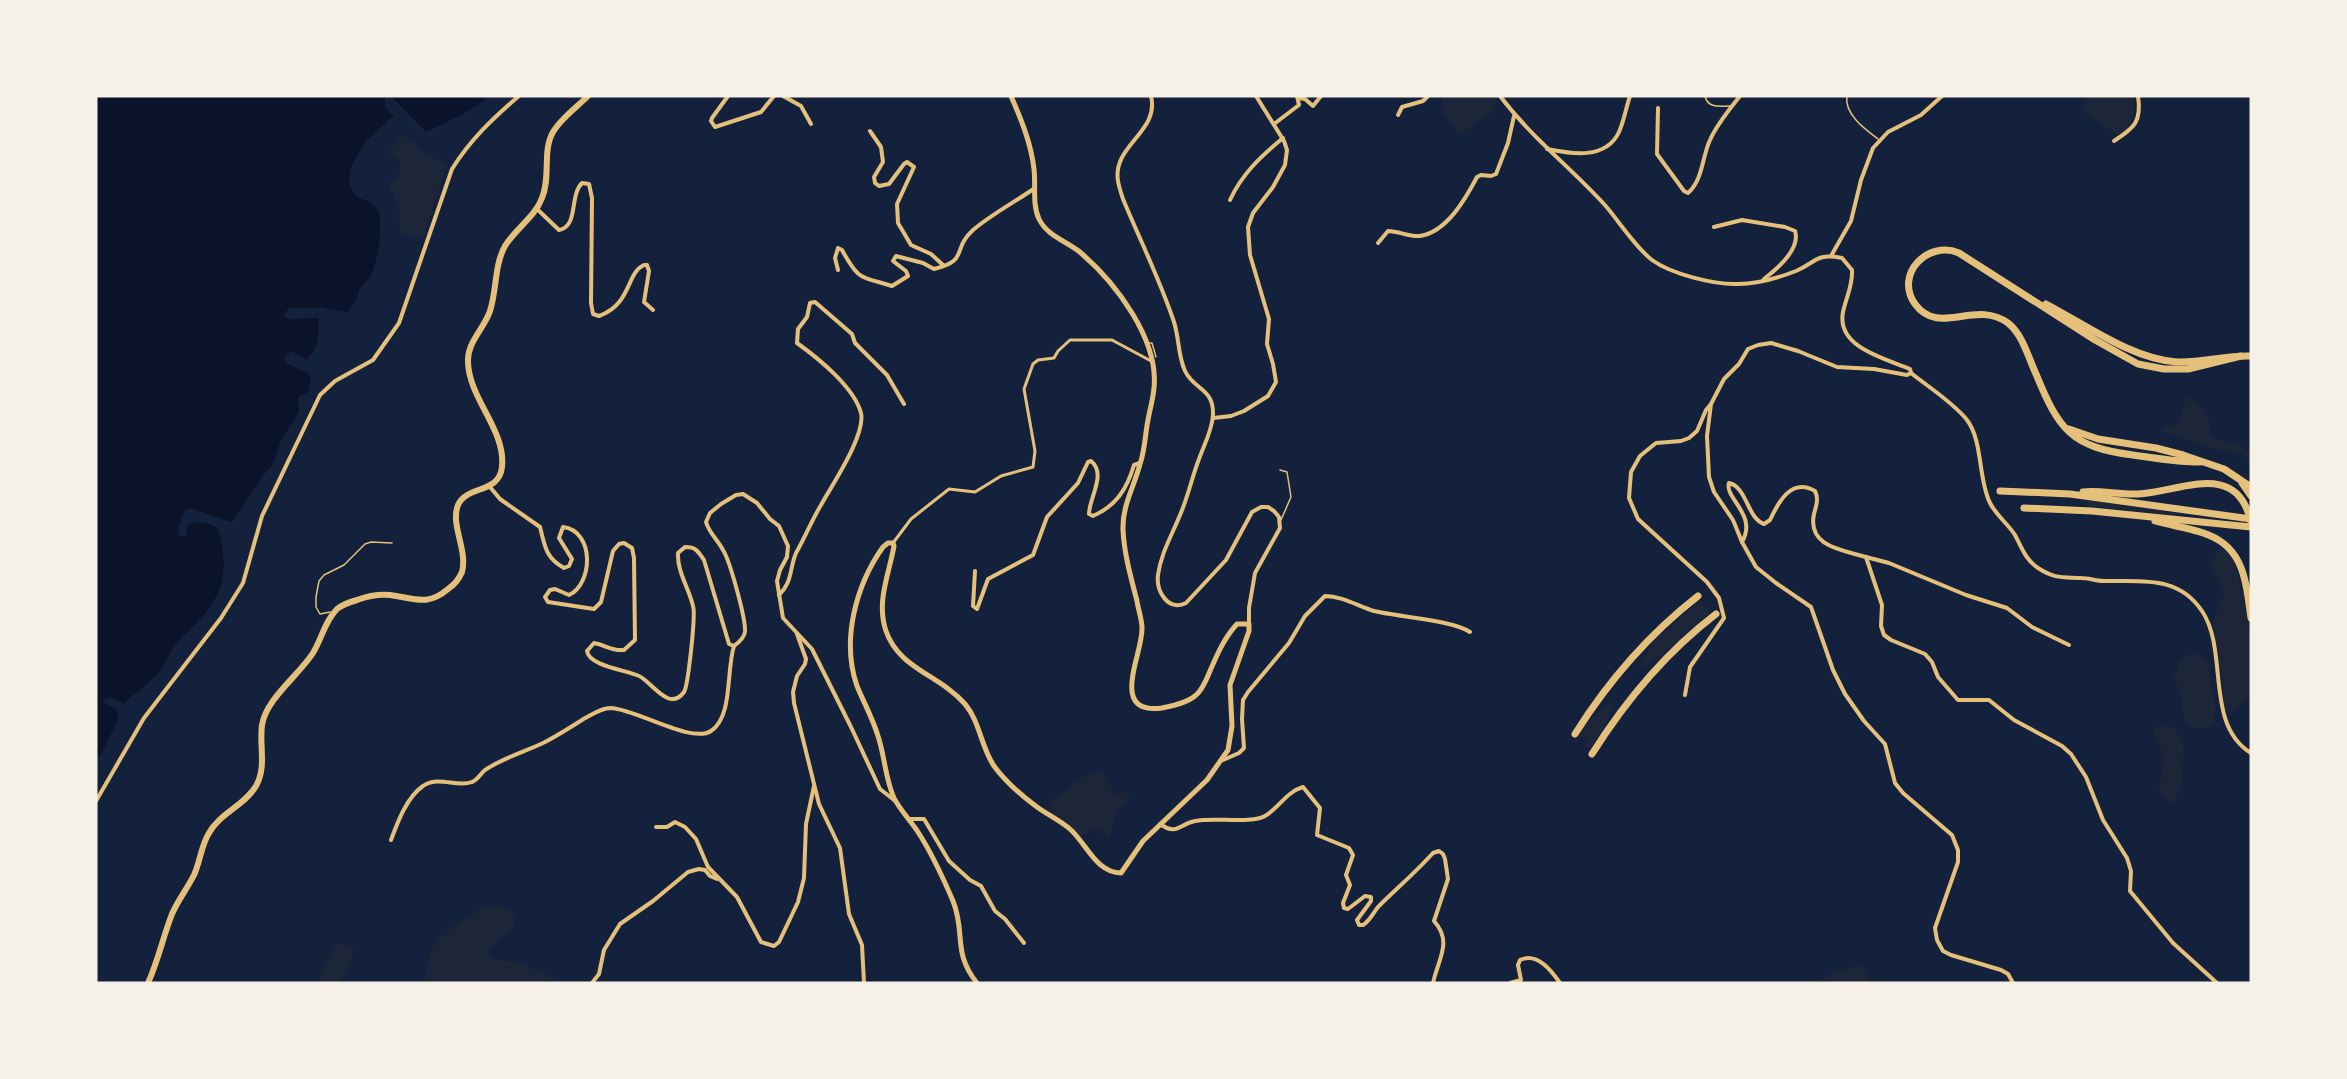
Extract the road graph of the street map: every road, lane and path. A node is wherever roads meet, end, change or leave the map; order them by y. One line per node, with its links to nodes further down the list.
1 (519, 96): 85 (street)
2 (588, 96): 32 (main road)
3 (728, 96): 4 (street)
4 (774, 96)
5 (783, 96): 23 (street)
6 (1011, 96): 30 (main road)
7 (1151, 96): 45 (street)
8 (1256, 96): 24 (street)
9 (1321, 96): 18 (street)
10 (1428, 96): 21 (street)
11 (1500, 96): 22 (street)
12 (1630, 96): 29 (street)
13 (1705, 96): 19 (lane)
14 (1740, 96): 19 (street)
15 (1847, 96): 27 (lane)
16 (1942, 96): 27 (street)
17 (2138, 96): 28 (street)
18 (1297, 97): 24 (street)
19 (1732, 106): 20 (street)
20 (1658, 108)
21 (1398, 115)
22 (1514, 115): 29 (street); 34 (street)
23 (811, 124)
24 (1274, 124): 26 (street)
25 (870, 130): 36 (street)
26 (1283, 138): 31 (street); 45 (street)
27 (1880, 140): 35 (street)
28 (2114, 141)
29 (1546, 149): 38 (street)
30 (1035, 188): 36 (street); 41 (main road)
31 (1230, 200)
32 (537, 209): 39 (street); 51 (main road)
33 (1714, 227): 38 (street)
34 (1378, 243)
35 (1832, 256): 38 (street); 42 (street)
36 (944, 265): 37 (street)
37 (838, 270)
38 (1761, 281)
39 (653, 310)
40 (2251, 356): 46 (highway)
41 (1154, 359): 48 (main road); 63 (street)
42 (1911, 373): 44 (street); 80 (street)
43 (904, 404): 66 (street)
44 (1712, 404): 61 (street); 78 (street)
45 (1213, 418): 59 (street)
46 (2064, 426): 47 (highway); 47 (highway)
47 (2200, 462): 50 (highway)
48 (1141, 463): 65 (street); 73 (main road)
49 (1280, 470): 59 (lane)
50 (2241, 481): 52 (highway); 55 (highway)
51 (490, 487): 67 (main road); 77 (street)
52 (2251, 487)
53 (2000, 490): 54 (highway)
54 (2070, 494): 58 (highway); 60 (highway)
55 (2251, 496)
56 (2024, 508): 57 (highway)
57 (2138, 515): 60 (highway); 72 (highway)
58 (2251, 519)
59 (1280, 520): 73 (street)
60 (2248, 526)
61 (1742, 542): 64 (street); 99 (street)
62 (392, 543): 70 (lane)
63 (893, 543): 84 (main road); 87 (main road)
64 (1866, 557): 76 (street); 100 (street)
65 (975, 571)
66 (778, 595): 74 (street); 77 (street)
67 (440, 596): 69 (street); 70 (main road)
68 (1698, 596): 79 (highway)
69 (448, 598)
70 (339, 607): 92 (main road)
71 (1716, 614): 81 (highway)
72 (2251, 618)
73 (1249, 624): 82 (main road)
74 (796, 632): 83 (street); 84 (street)
75 (1470, 632): 82 (street)
76 (2069, 645)
77 (734, 646): 89 (street)
78 (1684, 695)
79 (1575, 734)
80 (2251, 753)
81 (1592, 754)
82 (1223, 760): 87 (main road)
83 (814, 785): 90 (street); 94 (street)
84 (895, 800): 86 (main road)
85 (96, 801)
86 (910, 819): 91 (street); 95 (main road)
87 (1160, 824): 96 (street)
88 (656, 827): 90 (street)
89 (391, 840)
90 (721, 881): 93 (street)
91 (1024, 943)
92 (148, 983)
93 (592, 983)
94 (864, 983)
95 (977, 983)
96 (1433, 983)
97 (1510, 983): 98 (street)
98 (1560, 983)
99 (2013, 983)
100 (2217, 983)

